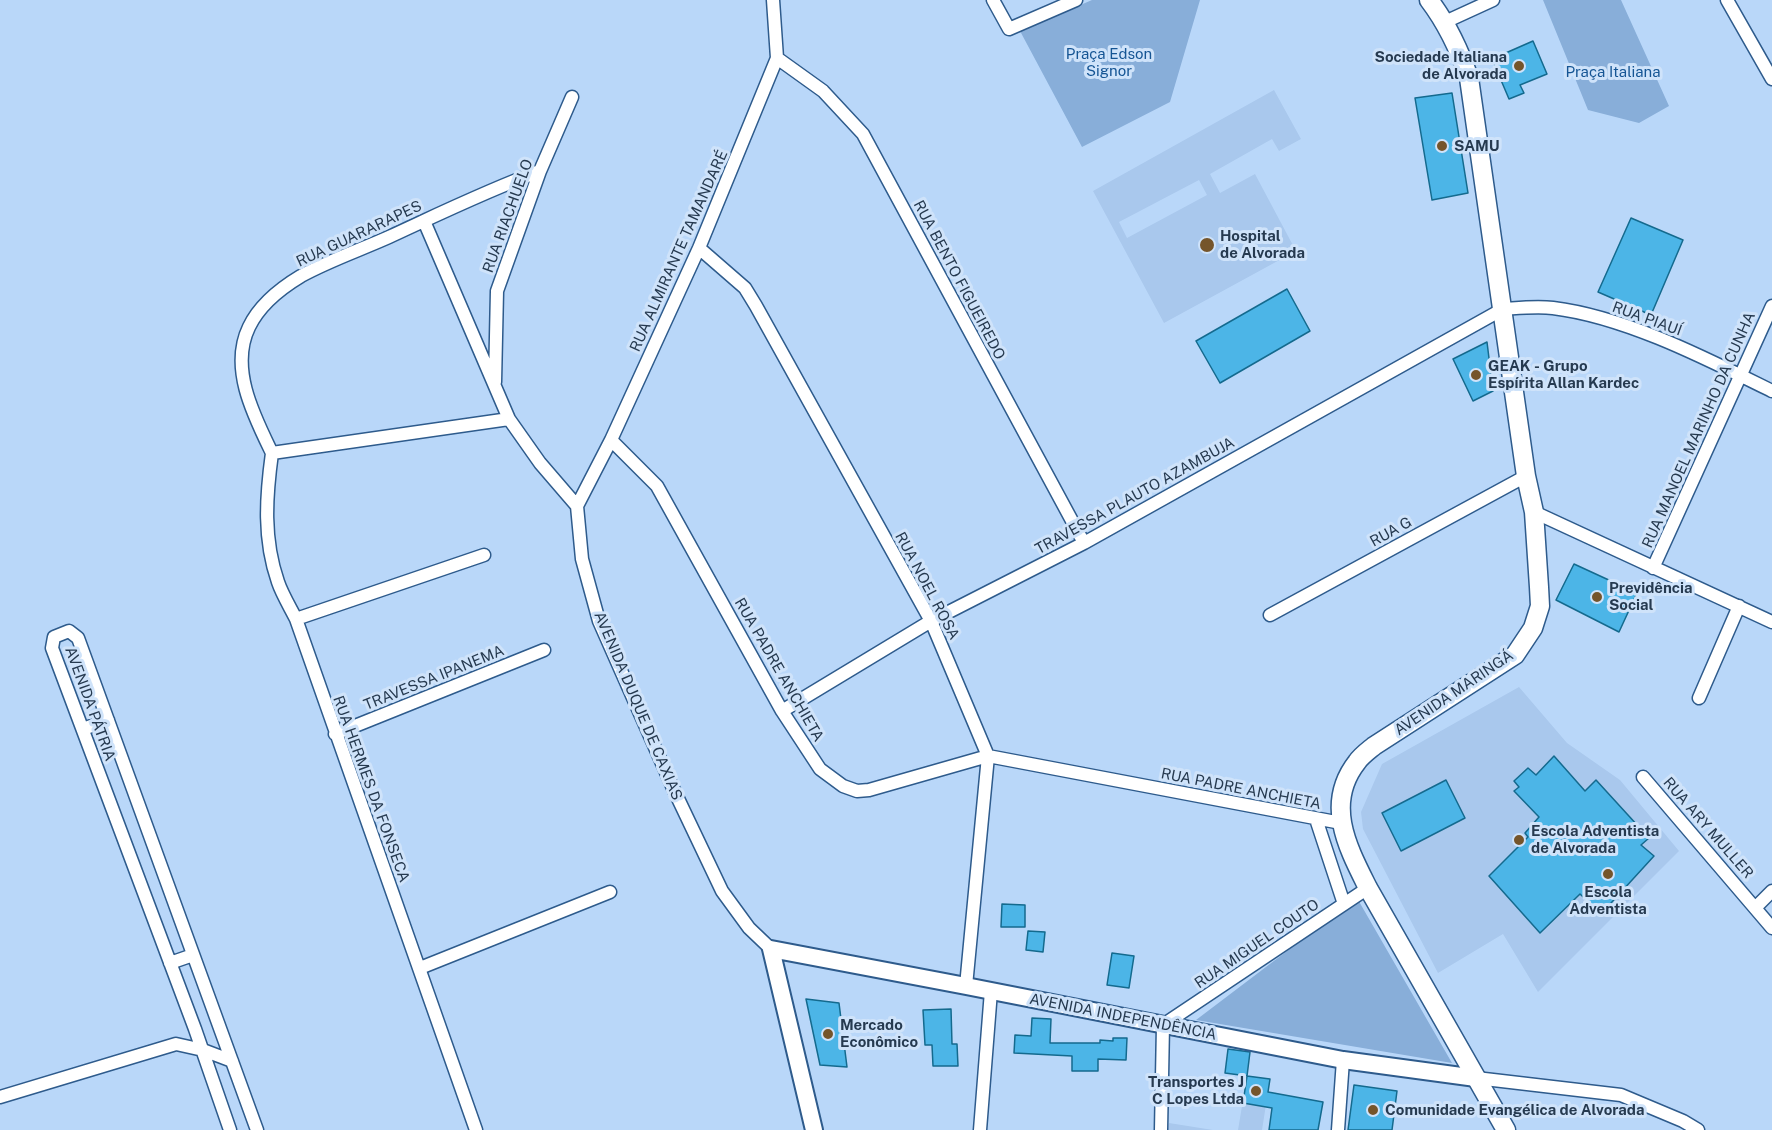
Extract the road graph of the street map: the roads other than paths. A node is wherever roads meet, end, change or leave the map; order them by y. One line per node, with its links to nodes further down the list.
1 (772, 0): 8 (street, RUA ALMIRANTE TAMANDARÉ)
2 (993, 0): 3 (street)
3 (1076, 0)
4 (1430, 0): 7 (main road, AVENIDA MARINGÁ)
5 (1493, 0): 7 (street)
6 (1727, 0): 9 (street)
7 (1445, 22): 15 (main road, AVENIDA MARINGÁ)
8 (777, 58): 13 (street, RUA ALMIRANTE TAMANDARÉ); 25 (street, RUA BENTO FIGUEIREDO)
9 (1772, 79)
10 (572, 97): 11 (street, RUA RIACHUELO)
11 (540, 171): 12 (street, RUA GUARARAPES); 17 (street, RUA RIACHUELO)
12 (424, 221): 17 (street); 21 (street, RUA GUARARAPES)
13 (699, 248): 20 (street, RUA ALMIRANTE TAMANDARÉ); 31 (street, RUA NOEL ROSA)
14 (1772, 306): 16 (street, RUA MANOEL MARINHO DA CUNHA)
15 (1503, 309): 16 (street, RUA PIAUÍ); 22 (main road, AVENIDA MARINGÁ); 25 (street, TRAVESSA PLAUTO AZAMBUJA)
16 (1739, 375): 18 (street, RUA PIAUÍ); 27 (street, RUA MANOEL MARINHO DA CUNHA)
17 (495, 387): 19 (street)
18 (1772, 391)
19 (509, 419): 21 (street); 23 (street)
20 (611, 441): 23 (street, RUA ALMIRANTE TAMANDARÉ); 35 (street, RUA PADRE ANCHIETA)
21 (272, 453): 30 (street, RUA HERMES DA FONSECA)
22 (1526, 476): 24 (main road, AVENIDA MARINGÁ); 29 (street, RUA G)
23 (577, 506): 49 (street, AVENIDA DUQUE DE CAXIAS)
24 (1534, 512): 27 (street); 42 (main road, AVENIDA MARINGÁ)
25 (1084, 543): 31 (street, TRAVESSA PLAUTO AZAMBUJA)
26 (484, 555): 30 (street)
27 (1653, 568): 28 (street)
28 (1739, 606): 32 (street); 34 (street)
29 (1270, 615)
30 (296, 619): 38 (street, RUA HERMES DA FONSECA)
31 (931, 621): 35 (street, TRAVESSA PLAUTO AZAMBUJA); 39 (street, RUA NOEL ROSA)
32 (1772, 622)
33 (544, 650): 38 (street, TRAVESSA IPANEMA)
34 (1699, 698)
35 (782, 711): 39 (street, RUA PADRE ANCHIETA)
36 (108, 720): 37 (street); 37 (street, AVENIDA PÁTRIA); 50 (street, AVENIDA PÁTRIA)
37 (83, 729): 51 (street, AVENIDA PÁTRIA)
38 (335, 734): 52 (street, RUA HERMES DA FONSECA)
39 (988, 756): 41 (street, RUA PADRE ANCHIETA); 53 (street, RUA NOEL ROSA)
40 (1643, 777): 47 (street, RUA ARY MULLER)
41 (1316, 819): 42 (street, RUA PADRE ANCHIETA); 46 (street)
42 (1341, 823): 43 (main road, AVENIDA MARINGÁ)
43 (1368, 888): 46 (street, RUA MIGUEL COUTO); 59 (main road, AVENIDA MARINGÁ)
44 (1772, 891): 47 (street)
45 (610, 892): 52 (street)
46 (1344, 904): 55 (street, RUA MIGUEL COUTO)
47 (1756, 907): 48 (street, RUA ARY MULLER)
48 (1772, 928)
49 (771, 949): 53 (street, AVENIDA INDEPENDÊNCIA); 64 (street)
50 (194, 955): 51 (street); 58 (street, AVENIDA PÁTRIA)
51 (170, 963): 56 (street, AVENIDA PÁTRIA)
52 (420, 968): 63 (street, RUA HERMES DA FONSECA)
53 (966, 986): 54 (street, AVENIDA INDEPENDÊNCIA)
54 (991, 991): 55 (street, AVENIDA INDEPENDÊNCIA); 65 (street)
55 (1163, 1024): 57 (street, AVENIDA INDEPENDÊNCIA); 66 (street)
56 (203, 1050): 58 (street); 60 (street); 61 (street, AVENIDA PÁTRIA)
57 (1343, 1060): 59 (street, AVENIDA INDEPENDÊNCIA); 67 (street)
58 (232, 1061): 62 (street, AVENIDA PÁTRIA)
59 (1476, 1078): 68 (main road, AVENIDA MARINGÁ); 69 (street)
60 (0, 1097)
61 (230, 1130)
62 (258, 1130)
63 (476, 1130)
64 (814, 1130)
65 (980, 1130)
66 (1161, 1130)
67 (1338, 1130)
68 (1506, 1130)
69 (1698, 1130)

